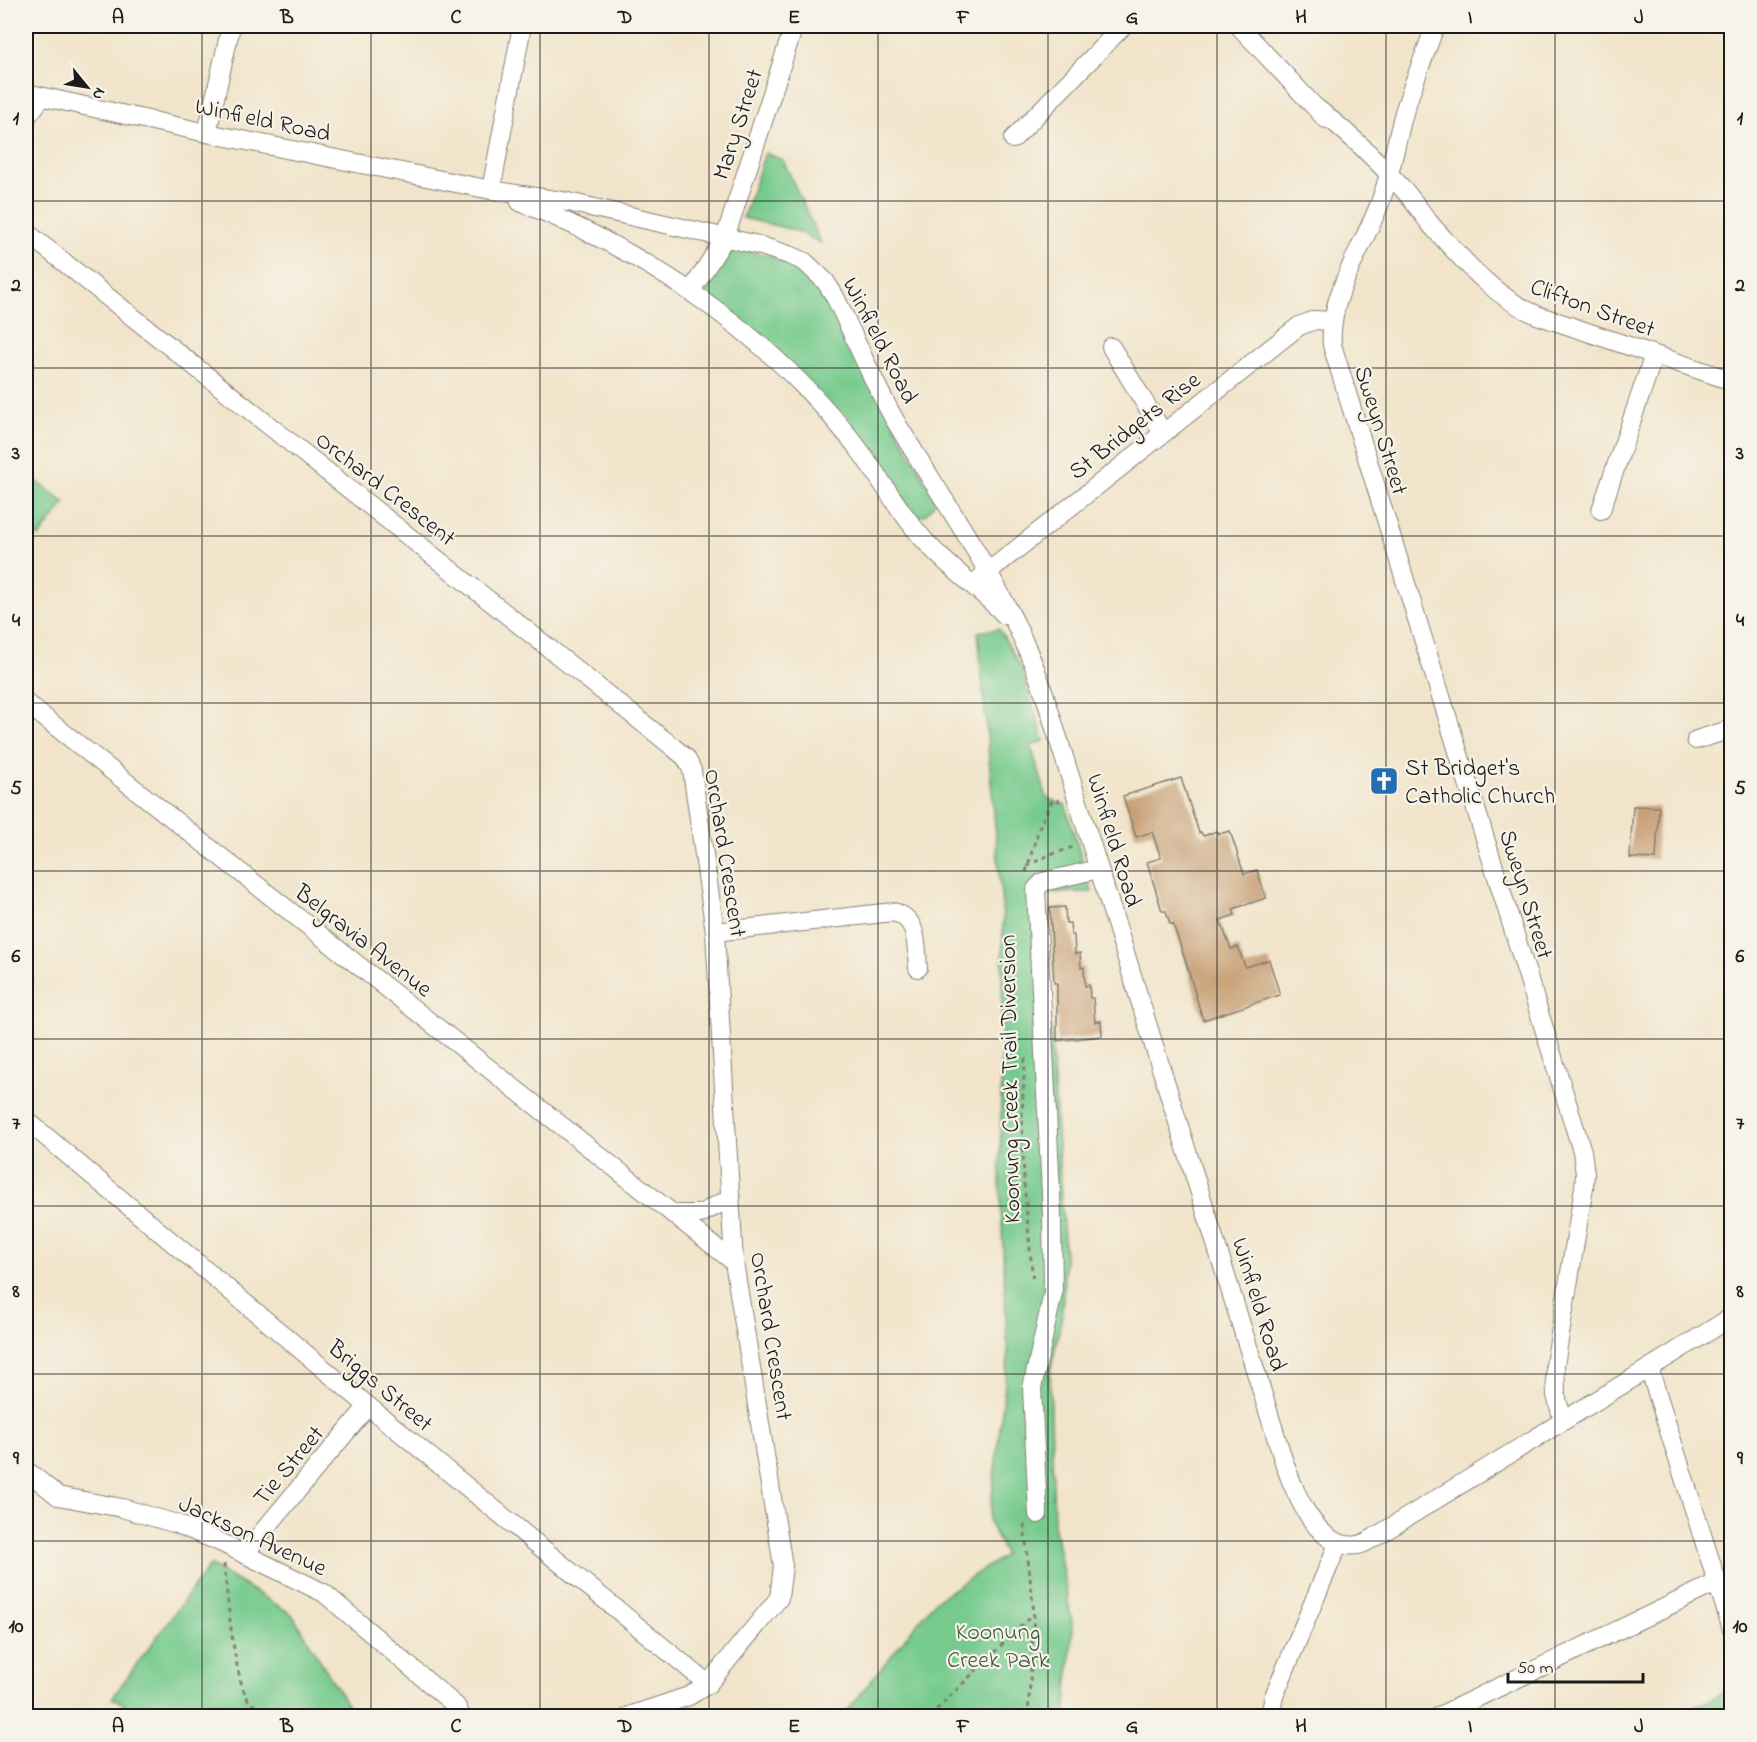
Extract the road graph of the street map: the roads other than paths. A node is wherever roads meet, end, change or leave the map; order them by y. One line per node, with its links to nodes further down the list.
1 (231, 26): 9 (street)
2 (522, 26): 12 (street)
3 (794, 26): 14 (street, Mary Street)
4 (1123, 26): 10 (street)
5 (1239, 26): 11 (street, Clifton Street)
6 (1435, 26): 11 (street, Sweyn Street)
7 (34, 95): 8 (street); 9 (street, Winfield Road)
8 (26, 118)
9 (207, 133): 12 (street, Winfield Road)
10 (1013, 139)
11 (1383, 176): 16 (street, Sweyn Street); 18 (street, Clifton Street)
12 (490, 190): 14 (street, Winfield Road); 15 (street, Winfield Road)
13 (26, 232): 29 (street, Orchard Crescent)
14 (725, 238): 15 (street, Mary Street); 22 (street, Winfield Road)
15 (691, 291): 23 (street, Winfield Road)
16 (1332, 321): 20 (street, St Bridgets Rise); 38 (street, Sweyn Street)
17 (1111, 347): 20 (street)
18 (1654, 355): 19 (street, Clifton Street); 21 (street)
19 (1731, 381)
20 (1163, 433): 22 (street, St Bridgets Rise)
21 (1600, 510)
22 (989, 571): 23 (street, St Bridgets Rise); 24 (street, Winfield Road)
23 (973, 584): 24 (street, Winfield Road)
24 (1019, 629): 28 (street, Winfield Road)
25 (26, 703): 33 (street, Belgravia Avenue)
26 (1731, 729): 27 (street)
27 (1696, 740)
28 (1098, 869): 40 (street); 41 (street, Winfield Road)
29 (715, 932): 30 (street); 32 (street, Orchard Crescent)
30 (918, 968)
31 (26, 1120): 37 (street, Briggs Street)
32 (731, 1198): 33 (street); 34 (street, Orchard Crescent)
33 (673, 1214): 34 (street, Belgravia Avenue)
34 (734, 1262): 45 (street, Orchard Crescent)
35 (1731, 1317): 36 (street)
36 (1649, 1368): 38 (street); 43 (street)
37 (368, 1406): 42 (street, Tie Street); 45 (street, Briggs Street)
38 (1563, 1421): 41 (street)
39 (26, 1470): 42 (street, Jackson Avenue)
40 (1031, 1515)
41 (1338, 1544): 48 (street)
42 (244, 1554): 46 (street, Jackson Avenue)
43 (1718, 1582): 44 (street); 49 (street)
44 (1731, 1629)
45 (708, 1684): 47 (street, Orchard Crescent)
46 (461, 1716)
47 (629, 1716)
48 (1270, 1716)
49 (1439, 1716)

